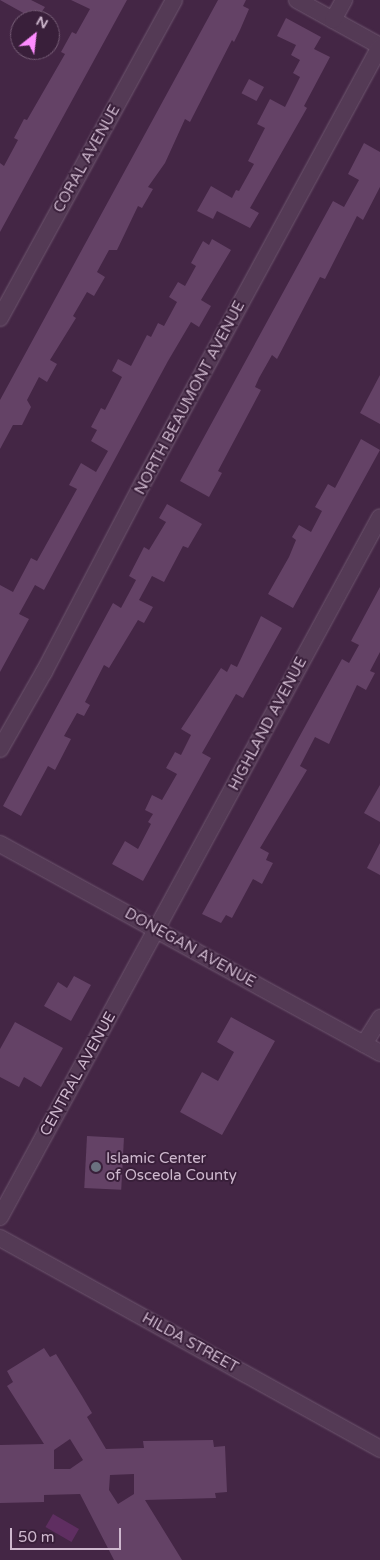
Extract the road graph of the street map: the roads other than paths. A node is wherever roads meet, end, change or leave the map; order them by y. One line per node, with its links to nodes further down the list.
1 (174, 0): 6 (street, CORAL AVENUE)
2 (297, 0): 4 (street)
3 (344, 0): 4 (street)
4 (333, 20): 5 (street)
5 (380, 47): 8 (street, NORTH BEAUMONT AVENUE)
6 (0, 318)
7 (380, 517): 10 (street, HIGHLAND AVENUE)
8 (0, 749)
9 (0, 844): 10 (street, DONEGAN AVENUE)
10 (157, 930): 12 (street, DONEGAN AVENUE); 14 (street, CENTRAL AVENUE)
11 (380, 1018): 12 (street)
12 (364, 1044): 13 (street, DONEGAN AVENUE)
13 (380, 1053)
14 (0, 1217)
15 (0, 1238): 16 (street, HILDA STREET)
16 (380, 1449)

